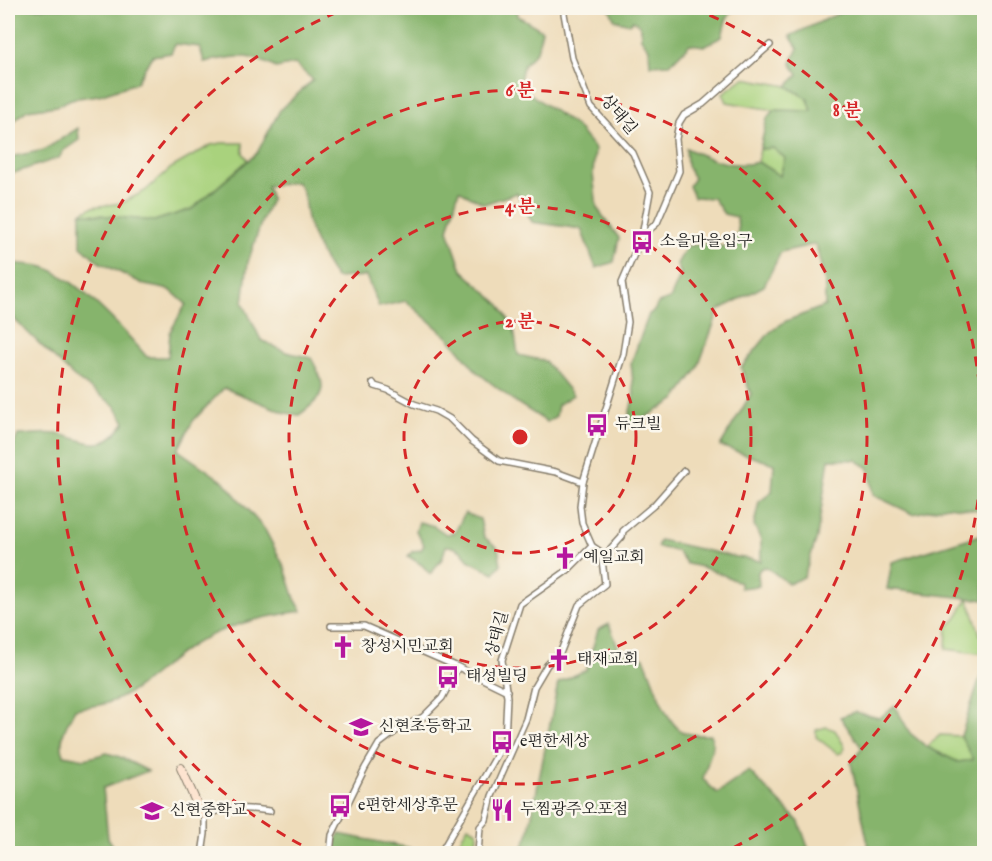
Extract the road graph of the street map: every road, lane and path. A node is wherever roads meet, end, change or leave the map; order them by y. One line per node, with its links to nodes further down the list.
1 (563, 8): 3 (street, 상태길)
2 (770, 45): 3 (street, 상태길)
3 (642, 236): 6 (street, 상태길)
4 (373, 383): 6 (street)
5 (684, 471): 8 (street)
6 (583, 482): 7 (street, 상태길)
7 (592, 546): 8 (street); 11 (street, 상태길)
8 (602, 559): 13 (street)
9 (332, 626): 10 (street)
10 (458, 667): 11 (street); 18 (street)
11 (507, 691): 12 (street, 상태길)
12 (506, 733): 13 (street); 19 (street, 상태길)
13 (516, 738): 20 (street)
14 (182, 768): 16 (street)
15 (270, 811): 16 (street)
16 (205, 815): 17 (street)
17 (202, 854)
18 (330, 854)
19 (440, 854)
20 (478, 854)

